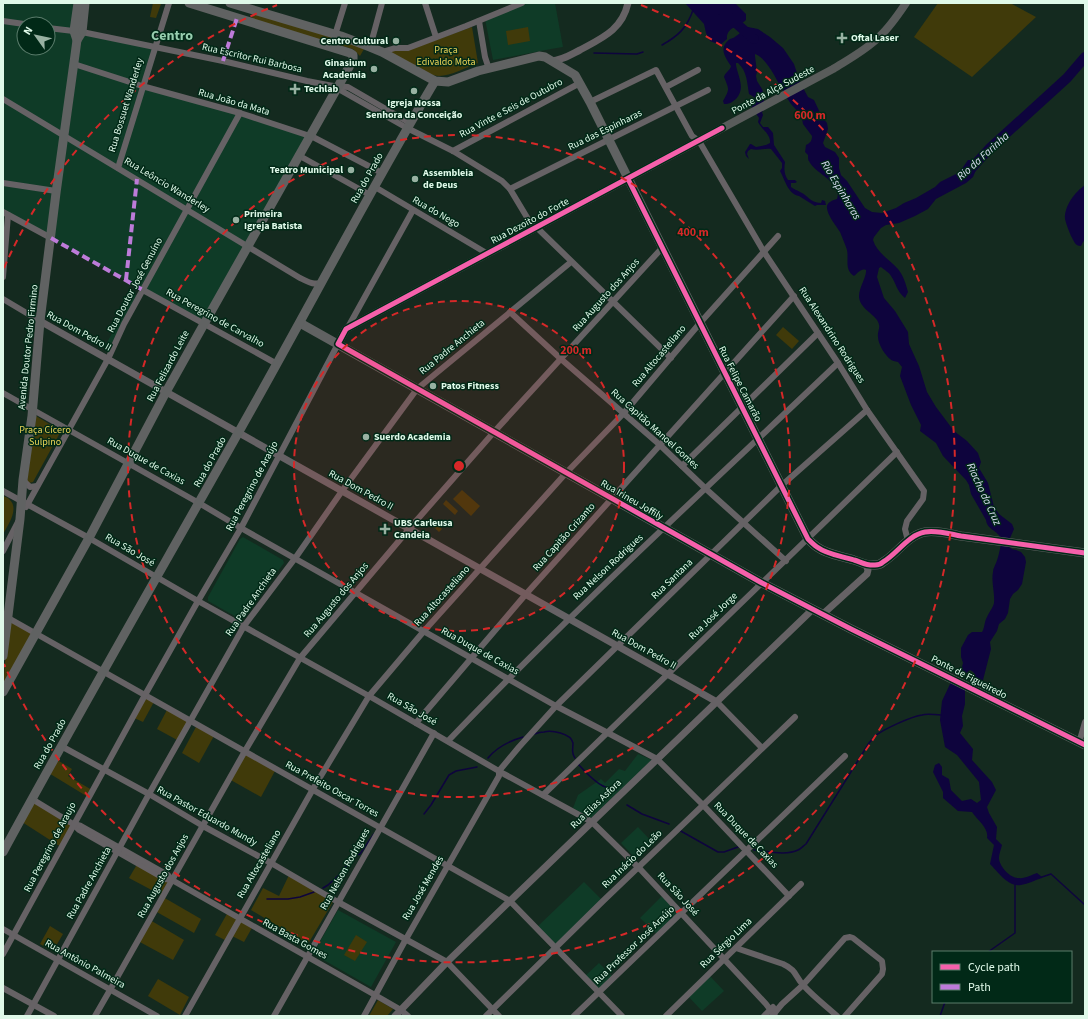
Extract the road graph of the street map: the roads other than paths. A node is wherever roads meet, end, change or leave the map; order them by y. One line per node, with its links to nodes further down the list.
1 (78, 3): 19 (main road, Avenida Doutor Pedro Firmino)
2 (85, 3): 19 (main road, Avenida Doutor Pedro Firmino)
3 (169, 3): 22 (street, Rua Bossuet Wanderley)
4 (189, 3): 13 (main road)
5 (232, 3): 12 (main road); 13 (street)
6 (345, 3): 20 (street)
7 (382, 3): 23 (street)
8 (425, 3): 21 (street)
9 (522, 3): 15 (street)
10 (628, 3): 25 (street)
11 (906, 3): 41 (main road, Ponte da Alça Sudeste)
12 (257, 11): 17 (main road); 20 (main road)
13 (228, 15): 17 (main road)
14 (3, 21): 16 (street)
15 (479, 21): 21 (street); 28 (street)
16 (16, 23)
17 (253, 23): 33 (main road, Rua Felizardo Leite)
18 (56, 30): 19 (street, Rua Escritor Rui Barbosa)
19 (78, 34): 22 (street, Rua Escritor Rui Barbosa); 26 (main road, Avenida Doutor Pedro Firmino)
20 (335, 35): 23 (main road)
21 (436, 37): 24 (street)
22 (154, 47): 32 (street, Rua Bossuet Wanderley); 33 (street, Rua Escritor Rui Barbosa)
23 (370, 47): 24 (main road)
24 (382, 52): 30 (main road)
25 (572, 55): 27 (street); 27 (street)
26 (74, 64): 32 (street, Rua João da Mata); 42 (main road, Avenida Doutor Pedro Firmino)
27 (566, 67): 28 (main road, Rua Felipe Camarão); 31 (main road, Rua Felipe Camarão)
28 (489, 69): 30 (main road, Rua Felipe Camarão)
29 (698, 70): 34 (street)
30 (435, 81): 40 (main road, Rua do Prado)
31 (580, 83): 37 (main road, Rua Felipe Camarão); 46 (street, Rua Vinte e Seis de Outubro)
32 (142, 86): 39 (street, Rua João da Mata); 48 (street, Rua Bossuet Wanderley)
33 (336, 87): 40 (street, Rua Escritor Rui Barbosa); 43 (main road, Rua Felizardo Leite)
34 (666, 87): 37 (street, Rua Alexandrino Rodrigues); 38 (street, Rua Alexandrino Rodrigues)
35 (708, 90): 38 (street, Rua das Espinharas)
36 (3, 99): 42 (street, Rua Leôncio Wanderley)
37 (590, 102): 44 (main road, Rua Felipe Camarão)
38 (676, 107): 44 (street, Rua das Espinharas); 45 (street, Rua Alexandrino Rodrigues)
39 (240, 114): 43 (street, Rua João da Mata); 55 (street, Rua Doutor José Genuíno)
40 (409, 125): 46 (street, Rua Escritor Rui Barbosa); 49 (main road, Rua do Prado)
41 (722, 128): 45 (main road, Rua Dezoito do Forte)
42 (65, 136): 48 (street, Rua Leôncio Wanderley); 53 (main road, Avenida Doutor Pedro Firmino)
43 (310, 136): 47 (main road, Rua Felizardo Leite); 49 (street, Rua João da Mata)
44 (608, 139): 50 (main road, Rua Felipe Camarão); 52 (street, Rua das Espinharas)
45 (699, 141): 50 (main road, Rua Dezoito do Forte); 63 (street, Rua Alexandrino Rodrigues)
46 (453, 151): 52 (street, Rua Escritor Rui Barbosa)
47 (298, 156): 54 (street, Rua do Nego); 61 (main road, Rua Felizardo Leite)
48 (118, 168): 55 (street, Rua Leôncio Wanderley)
49 (382, 173): 54 (main road, Rua do Prado)
50 (628, 179): 58 (main road, Rua Dezoito do Forte); 62 (main road, Rua Felipe Camarão)
51 (3, 183): 53 (street)
52 (510, 188): 58 (street)
53 (56, 191): 60 (main road, Avenida Doutor Pedro Firmino)
54 (373, 191): 56 (street, Rua do Nego); 67 (main road, Rua do Prado)
55 (188, 210): 61 (street, Rua Leôncio Wanderley); 68 (street, Rua Doutor José Genuíno)
56 (413, 210): 64 (street, Rua do Nego); 77 (street, Rua Peregrino de Araújo)
57 (6, 214): 60 (street); 66 (street)
58 (536, 228): 64 (main road, Rua Dezoito do Forte); 65 (street)
59 (778, 236): 63 (street, Rua Altocasteliano)
60 (51, 238): 73 (main road, Avenida Doutor Pedro Firmino)
61 (247, 245): 67 (street, Rua Leôncio Wanderley); 76 (main road, Rua Felizardo Leite)
62 (662, 248): 71 (street, Rua Augusto dos Anjos); 75 (main road, Rua Felipe Camarão)
63 (764, 252): 69 (street, Rua Alexandrino Rodrigues); 75 (street, Rua Altocasteliano)
64 (488, 254): 77 (main road, Rua Dezoito do Forte)
65 (571, 262): 71 (street); 72 (street, Rua Padre Anchieta)
66 (3, 278)
67 (322, 283): 74 (main road, Rua do Prado)
68 (143, 290): 76 (street, Rua Peregrino de Carvalho); 81 (street, Rua Doutor José Genuíno)
69 (794, 296): 78 (street, Rua Alexandrino Rodrigues); 85 (street, Rua Capitão Crizanto)
70 (3, 299): 73 (street, Rua Dom Pedro II)
71 (613, 302): 80 (street); 82 (street, Rua Augusto dos Anjos)
72 (510, 312): 82 (street, Rua Capitão Manoel Gomes); 86 (street, Rua Padre Anchieta)
73 (40, 321): 81 (street, Rua Dom Pedro II); 90 (main road, Avenida Doutor Pedro Firmino)
74 (300, 323): 79 (main road, Rua Irineu Joffily); 84 (main road, Rua do Prado)
75 (700, 323): 80 (street, Rua Altocasteliano); 85 (main road, Rua Felipe Camarão)
76 (204, 324): 84 (street, Rua Peregrino de Carvalho); 87 (main road, Rua Felizardo Leite)
77 (346, 329): 79 (main road, Rua Peregrino de Araújo)
78 (818, 333): 83 (street, Rua Alexandrino Rodrigues); 89 (street)
79 (338, 344): 86 (main road, Rua Irineu Joffily); 99 (street, Rua Peregrino de Araújo)
80 (671, 358): 92 (street, Rua Altocasteliano)
81 (108, 359): 87 (street, Rua Dom Pedro II); 93 (street, Rua Doutor José Genuíno)
82 (561, 359): 92 (street, Rua Capitão Manoel Gomes); 95 (street, Rua Augusto dos Anjos)
83 (838, 363): 91 (street, Rua Alexandrino Rodrigues); 96 (street, Rua Nelson Rodrigues)
84 (277, 364): 94 (main road, Rua do Prado)
85 (725, 373): 89 (main road, Rua Felipe Camarão); 97 (street, Rua Capitão Crizanto)
86 (417, 389): 95 (main road, Rua Irineu Joffily); 108 (street, Rua Padre Anchieta)
87 (166, 392): 94 (street, Rua Dom Pedro II); 100 (main road, Rua Felizardo Leite)
88 (3, 393): 90 (street, Rua Duque de Caxias)
89 (742, 408): 96 (main road, Rua Felipe Camarão); 101 (street)
90 (32, 409): 93 (street, Rua Duque de Caxias); 103 (main road, Avenida Doutor Pedro Firmino)
91 (867, 410): 98 (street, Rua Alexandrino Rodrigues); 105 (street, Rua Santana)
92 (623, 414): 97 (street, Rua Capitão Manoel Gomes); 102 (street, Rua Altocasteliano)
93 (69, 430): 100 (street, Rua Duque de Caxias); 104 (street, Rua Doutor José Genuíno)
94 (238, 432): 99 (street, Rua Dom Pedro II); 111 (main road, Rua do Prado)
95 (494, 432): 102 (main road, Rua Irineu Joffily); 116 (street, Rua Augusto dos Anjos)
96 (758, 439): 105 (main road, Rua Felipe Camarão); 106 (street, Rua Nelson Rodrigues)
97 (660, 445): 101 (street, Rua Capitão Manoel Gomes); 109 (street, Rua Capitão Crizanto)
98 (897, 452): 118 (street, Rua José Jorge); 119 (street, Rua Alexandrino Rodrigues)
99 (280, 456): 108 (street, Rua Dom Pedro II); 114 (street, Rua Peregrino de Araújo)
100 (129, 464): 111 (street, Rua Duque de Caxias); 117 (main road, Rua Felizardo Leite)
101 (682, 466): 106 (street, Rua Capitão Manoel Gomes)
102 (566, 472): 109 (main road, Rua Irineu Joffily); 126 (street, Rua Altocasteliano)
103 (23, 480): 104 (street); 110 (main road, Avenida Doutor Pedro Firmino)
104 (37, 486): 110 (street, Rua Doutor José Genuíno)
105 (782, 486): 113 (street, Rua Santana); 118 (main road, Rua Felipe Camarão)
106 (706, 489): 113 (street, Rua Capitão Manoel Gomes); 115 (street, Rua Nelson Rodrigues)
107 (3, 491): 110 (street, Rua São José)
108 (342, 491): 116 (street, Rua Dom Pedro II); 123 (street, Rua Padre Anchieta)
109 (612, 499): 115 (main road, Rua Irineu Joffily); 130 (street, Rua Capitão Crizanto)
110 (24, 502): 112 (main road, Avenida Doutor Pedro Firmino); 117 (street, Rua São José)
111 (199, 502): 114 (street, Rua Duque de Caxias); 127 (main road, Rua do Prado)
112 (20, 519): 120 (street); 134 (main road, Avenida Doutor Pedro Firmino)
113 (744, 523): 122 (street, Rua Santana); 124 (street, Rua Capitão Manoel Gomes)
114 (241, 528): 123 (street, Rua Duque de Caxias); 131 (street, Rua Peregrino de Araújo)
115 (664, 528): 122 (main road, Rua Irineu Joffily); 135 (street, Rua Nelson Rodrigues)
116 (409, 529): 126 (street, Rua Dom Pedro II); 129 (street, Rua Augusto dos Anjos)
117 (89, 538): 127 (street, Rua São José); 138 (main road, Rua Felizardo Leite)
118 (808, 539): 124 (street, Rua José Jorge); 125 (main road, Rua Felipe Camarão)
119 (908, 541): 121 (main road); 125 (main road)
120 (3, 551)
121 (1085, 553)
122 (711, 554): 128 (main road, Rua Irineu Joffily); 139 (street, Rua Santana)
123 (296, 558): 129 (street, Rua Duque de Caxias); 136 (street, Rua Padre Anchieta)
124 (786, 560): 128 (street, Rua José Jorge)
125 (866, 564): 133 (street)
126 (480, 568): 130 (street, Rua Dom Pedro II); 137 (street, Rua Altocasteliano)
127 (157, 577): 131 (street, Rua São José); 144 (main road, Rua do Prado)
128 (762, 583): 132 (main road, Rua Irineu Joffily); 145 (street, Rua José Jorge)
129 (356, 592): 137 (street, Rua Duque de Caxias); 141 (street, Rua Augusto dos Anjos)
130 (526, 594): 135 (street, Rua Dom Pedro II); 142 (street, Rua Capitão Crizanto)
131 (198, 601): 136 (street, Rua São José); 148 (street, Rua Peregrino de Araújo)
132 (813, 609): 133 (main road, Rua Irineu Joffily); 150 (street, Rua Elias Asfora)
133 (823, 614): 143 (main road, Rua Irineu Joffily)
134 (5, 616): 138 (street, Rua Prefeito Oscar Torres); 140 (main road, Avenida Doutor Pedro Firmino)
135 (569, 618): 139 (street, Rua Dom Pedro II); 146 (street, Rua Nelson Rodrigues)
136 (244, 626): 141 (street, Rua São José); 153 (street, Rua Padre Anchieta)
137 (424, 631): 142 (street, Rua Duque de Caxias); 149 (street, Rua Altocasteliano)
138 (36, 633): 144 (street, Rua Prefeito Oscar Torres); 147 (main road, Rua Felizardo Leite)
139 (617, 646): 145 (street, Rua Dom Pedro II); 151 (street, Rua Santana)
140 (3, 656)
141 (300, 658): 149 (street, Rua São José); 162 (street, Rua Augusto dos Anjos)
142 (472, 658): 146 (street, Rua Duque de Caxias); 155 (street, Rua Capitão Crizanto)
143 (920, 663): 159 (main road, Ponte de Figueiredo)
144 (104, 672): 148 (street, Rua Prefeito Oscar Torres); 160 (main road, Rua do Prado)
145 (667, 674): 150 (street, Rua Dom Pedro II); 157 (street, Rua José Jorge)
146 (508, 678): 151 (street, Rua Duque de Caxias); 158 (street, Rua Nelson Rodrigues)
147 (3, 692)
148 (145, 695): 153 (street, Rua Prefeito Oscar Torres); 165 (street, Rua Peregrino de Araújo)
149 (369, 696): 155 (street, Rua São José); 167 (street, Rua Altocasteliano)
150 (716, 702): 161 (street, Rua Dom Pedro II); 164 (street, Rua Elias Asfora)
151 (556, 706): 157 (street, Rua Duque de Caxias); 166 (street, Rua Santana)
152 (795, 718): 161 (street, Rua Inácio do Leão)
153 (191, 721): 162 (street, Rua Prefeito Oscar Torres); 168 (street, Rua Padre Anchieta)
154 (1085, 722): 159 (street)
155 (416, 723): 156 (street, Rua São José)
156 (434, 733): 158 (street, Rua São José); 175 (street, Rua Nelson Rodrigues)
157 (608, 733): 164 (street, Rua Duque de Caxias); 169 (street, Rua José Jorge)
158 (448, 741): 166 (street, Rua São José)
159 (1082, 744)
160 (61, 746): 165 (street, Rua Pastor Eduardo Mundy); 170 (main road, Rua do Prado)
161 (762, 748): 171 (street, Rua Inácio do Leão)
162 (244, 751): 167 (street, Rua Prefeito Oscar Torres); 174 (street, Rua Augusto dos Anjos)
163 (845, 756): 177 (street, Rua Professor José Araújo)
164 (657, 759): 171 (street, Rua Duque de Caxias); 172 (street, Rua Elias Asfora)
165 (104, 769): 168 (street, Rua Pastor Eduardo Mundy); 173 (street, Rua Peregrino de Araujo)
166 (499, 771): 169 (street, Rua São José); 180 (street, Rua José Mendes)
167 (313, 789): 175 (street, Rua Prefeito Oscar Torres); 179 (street, Rua Altocasteliano)
168 (149, 794): 174 (street, Rua Pastor Eduardo Mundy); 176 (street, Rua Padre Anchieta)
169 (543, 795): 172 (street, Rua São José)
170 (32, 799): 173 (street, Rua Basta Gomes); 178 (main road, Rua do Prado)
171 (703, 805): 177 (street, Rua Duque de Caxias); 181 (street, Rua Inácio do Leão)
172 (592, 822): 181 (street, Rua São José); 185 (street, Rua Elias Asfora)
173 (73, 824): 176 (street, Rua Basta Gomes); 190 (street, Rua Peregrino de Araujo)
174 (203, 826): 179 (street, Rua Pastor Eduardo Mundy); 182 (street, Rua Augusto dos Anjos)
175 (380, 827): 180 (street, Rua Prefeito Oscar Torres); 186 (street, Rua Nelson Rodrigues)
176 (118, 850): 182 (street, Rua Basta Gomes); 197 (street, Rua Padre Anchieta)
177 (747, 851): 184 (street, Rua Duque de Caxias); 187 (street, Rua Professor José Araújo)
178 (3, 852)
179 (271, 863): 186 (street, Rua Pastor Eduardo Mundy); 188 (street, Rua Altocasteliano)
180 (447, 866): 185 (street, Rua Prefeito Oscar Torres); 191 (street, Rua José Mendes)
181 (638, 867): 187 (street, Rua São José); 192 (street, Rua Inácio do Leão)
182 (172, 880): 188 (street, Rua Basta Gomes); 201 (street, Rua Augusto dos Anjos)
183 (801, 884): 184 (street, Rua Sérgio Lima)
184 (790, 896): 193 (street, Rua Sérgio Lima)
185 (510, 901): 192 (street, Rua Prefeito Oscar Torres); 198 (street, Rua Elias Asfora)
186 (338, 902): 191 (street, Rua Pastor Eduardo Mundy); 195 (street, Rua Nelson Rodrigues)
187 (682, 913): 196 (street, Rua São José); 202 (street, Rua Professor José Araújo)
188 (239, 919): 195 (street, Rua Basta Gomes); 212 (street, Rua Altocasteliano)
189 (3, 929): 190 (street, Rua Antônio Palmeira)
190 (14, 935): 194 (street, Rua Peregrino de Araujo); 197 (street, Rua Antônio Palmeira)
191 (406, 939): 198 (street, Rua Pastor Eduardo Mundy); 203 (street, Rua José Mendes)
192 (556, 947): 202 (street, Rua Prefeito Oscar Torres); 205 (street, Rua Inácio do Leão)
193 (736, 948): 196 (street, Rua Sérgio Lima); 199 (street)
194 (3, 954)
195 (307, 957): 203 (street, Rua Basta Gomes); 213 (street, Rua Nelson Rodrigues)
196 (725, 959): 207 (street, Rua São José); 221 (street, Rua Sérgio Lima)
197 (58, 961): 201 (street, Rua Antônio Palmeira); 204 (street, Rua Padre Anchieta)
198 (447, 962): 205 (street, Rua Pastor Eduardo Mundy); 206 (street, Rua Elias Asfora)
199 (803, 985): 207 (street); 223 (street); 224 (street)
200 (3, 988): 204 (street)
201 (110, 990): 210 (street, Rua Augusto dos Anjos); 211 (street, Rua Antônio Palmeira)
202 (599, 992): 219 (street, Rua Professor José Araújo); 220 (street, Rua Prefeito Oscar Torres)
203 (376, 995): 206 (street, Rua Basta Gomes); 214 (street, Rua José Mendes)
204 (33, 1005): 208 (street, Rua Padre Anchieta); 209 (street)
205 (493, 1009): 217 (street, Rua Inácio do Leão); 218 (street, Rua Pastor Eduardo Mundy)
206 (401, 1010): 215 (street, Rua Elias Asfora); 216 (street, Rua Basta Gomes)
207 (774, 1013): 222 (street)
208 (27, 1016)
209 (54, 1016)
210 (94, 1016)
211 (157, 1016)
212 (185, 1016)
213 (274, 1016)
214 (364, 1016)
215 (395, 1016)
216 (408, 1016)
217 (486, 1016)
218 (500, 1016)
219 (574, 1016)
220 (622, 1016)
221 (666, 1016)
222 (764, 1016)
223 (836, 1016)
224 (845, 1016)

